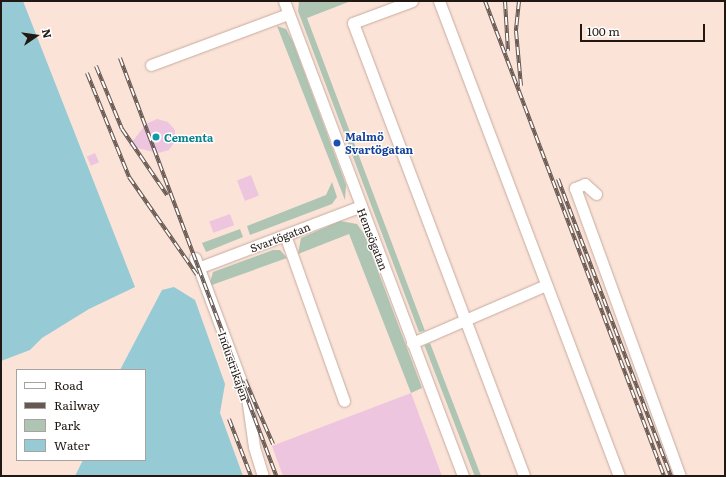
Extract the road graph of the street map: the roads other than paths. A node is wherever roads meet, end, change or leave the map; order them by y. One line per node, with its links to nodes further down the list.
1 (284, 1): 4 (street, Hemsögatan)
2 (412, 1): 11 (street)
3 (439, 1): 10 (street)
4 (288, 14): 5 (street); 7 (street, Hemsögatan)
5 (151, 65)
6 (596, 194): 18 (street)
7 (361, 206): 8 (street, Svartögatan); 12 (street, Hemsögatan)
8 (285, 235): 9 (street, Svartögatan); 13 (street)
9 (197, 263): 14 (street, Industrikajen)
10 (546, 285): 11 (street); 17 (street)
11 (465, 321): 12 (street); 16 (street)
12 (412, 343): 15 (street, Hemsögatan)
13 (344, 401)
14 (263, 476)
15 (463, 476)
16 (524, 476)
17 (619, 476)
18 (680, 476)

